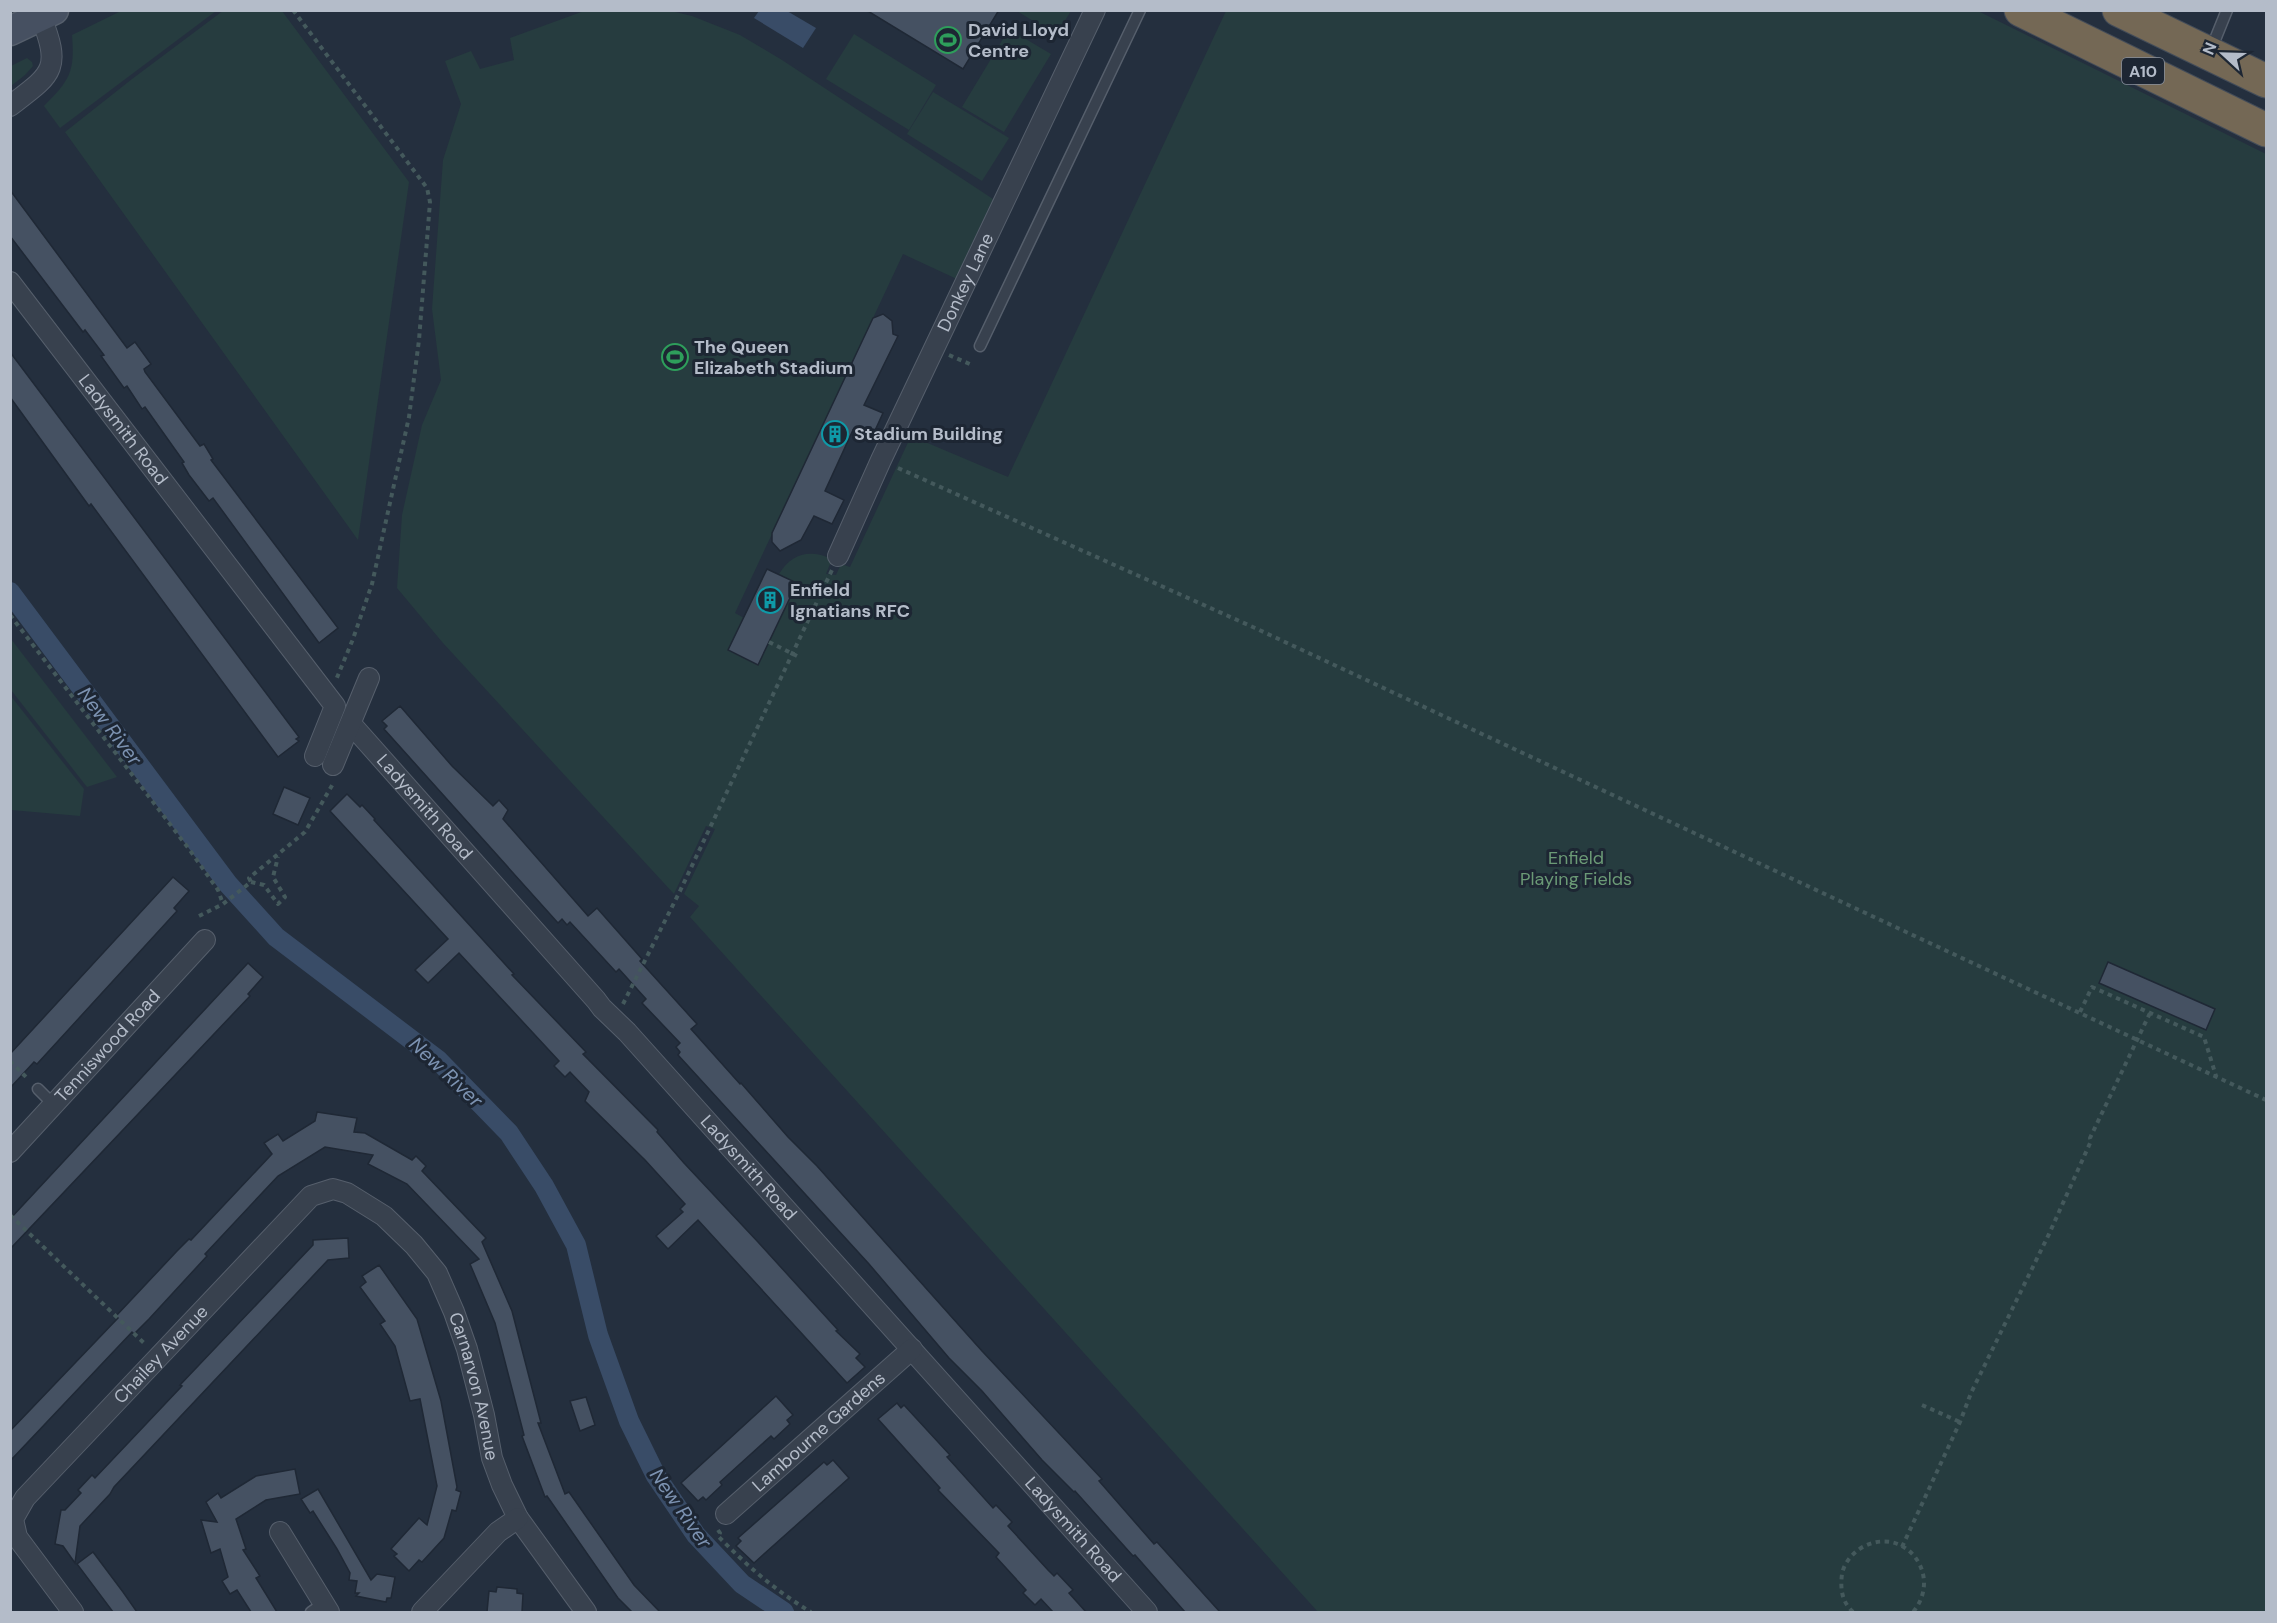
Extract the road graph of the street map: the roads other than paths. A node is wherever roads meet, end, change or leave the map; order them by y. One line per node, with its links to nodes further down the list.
1 (1095, 10): 14 (street, Donkey Lane)
2 (1140, 10): 13 (lane)
3 (2021, 10): 11 (highway, A10)
4 (2119, 10): 8 (highway, A10)
5 (2227, 10): 8 (lane)
6 (47, 14): 7 (street); 10 (street)
7 (10, 31)
8 (2209, 54): 9 (highway, A10)
9 (2266, 81)
10 (10, 106)
11 (2266, 130)
12 (10, 282): 16 (street, Ladysmith Road)
13 (980, 346)
14 (838, 556)
15 (369, 678): 17 (street)
16 (332, 701): 17 (lane); 18 (street)
17 (351, 724): 19 (street); 25 (street, Ladysmith Road)
18 (315, 756)
19 (334, 773)
20 (205, 940): 22 (street, Tenniswood Road)
21 (38, 1089): 22 (lane)
22 (55, 1106): 23 (street, Tenniswood Road)
23 (10, 1152)
24 (333, 1189): 27 (street, Carnarvon Avenue); 30 (street, Chailey Avenue)
25 (912, 1349): 26 (street, Lambourne Gardens); 33 (street, Ladysmith Road)
26 (726, 1514)
27 (518, 1518): 31 (street); 32 (street, Carnarvon Avenue)
28 (280, 1532): 29 (street)
29 (321, 1609)
30 (73, 1612)
31 (422, 1612)
32 (586, 1612)
33 (1147, 1612)

